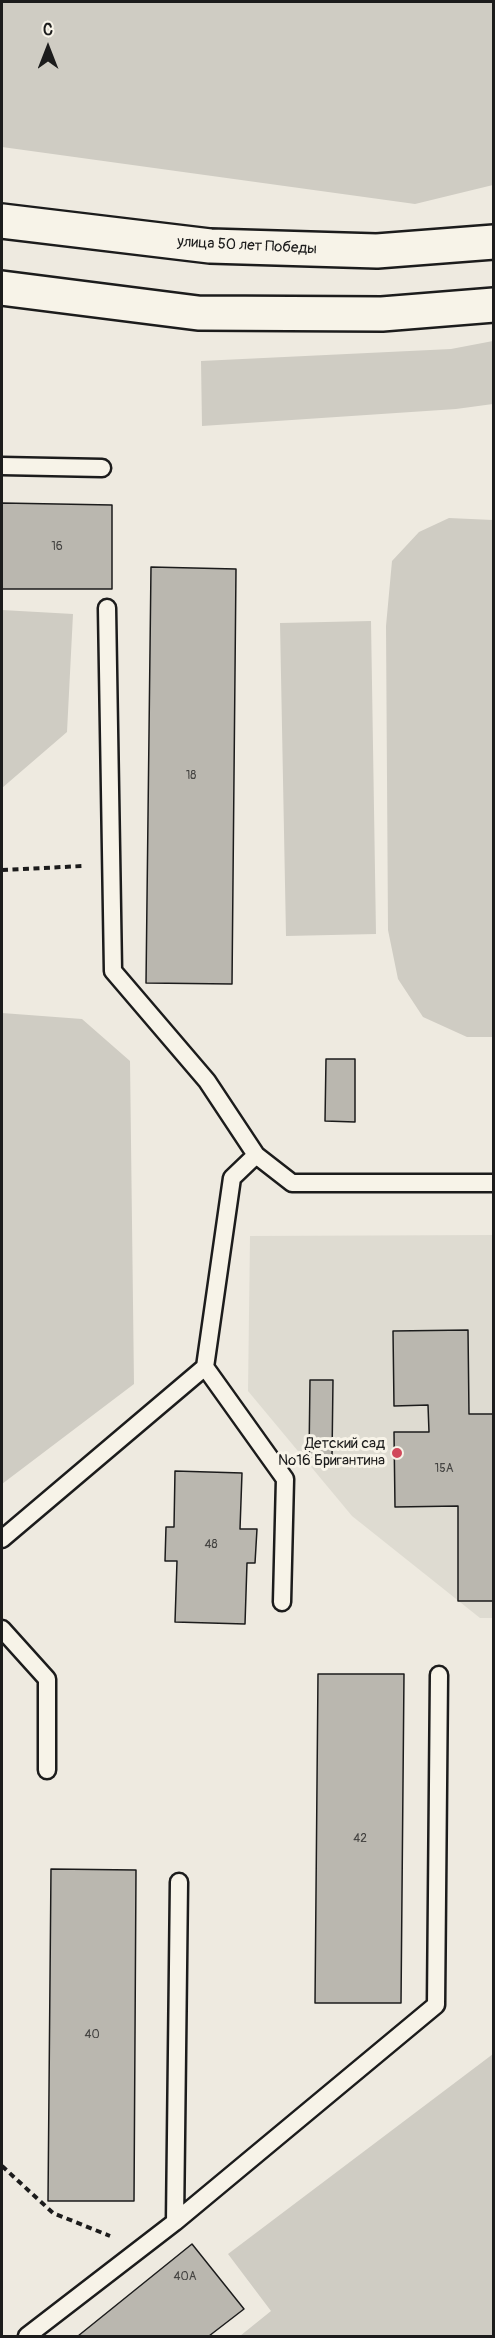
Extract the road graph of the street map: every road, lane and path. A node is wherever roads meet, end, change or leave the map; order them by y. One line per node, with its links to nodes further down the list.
1 (2, 221): 2 (street, улица 50 лет Победы)
2 (494, 242)
3 (2, 288): 4 (street)
4 (494, 305)
5 (2, 466): 6 (lane)
6 (102, 468)
7 (107, 609): 8 (lane)
8 (111, 865): 9 (path); 10 (lane)
9 (2, 870)
10 (256, 1155): 11 (lane); 12 (lane)
11 (494, 1183)
12 (205, 1367): 13 (lane); 14 (lane)
13 (2, 1539)
14 (282, 1602)
15 (2, 1629): 17 (lane)
16 (438, 1675): 20 (lane)
17 (48, 1770)
18 (178, 1882): 20 (lane)
19 (2, 2166): 21 (path)
20 (175, 2222): 21 (lane)
21 (139, 2248): 22 (lane)
22 (27, 2337)

